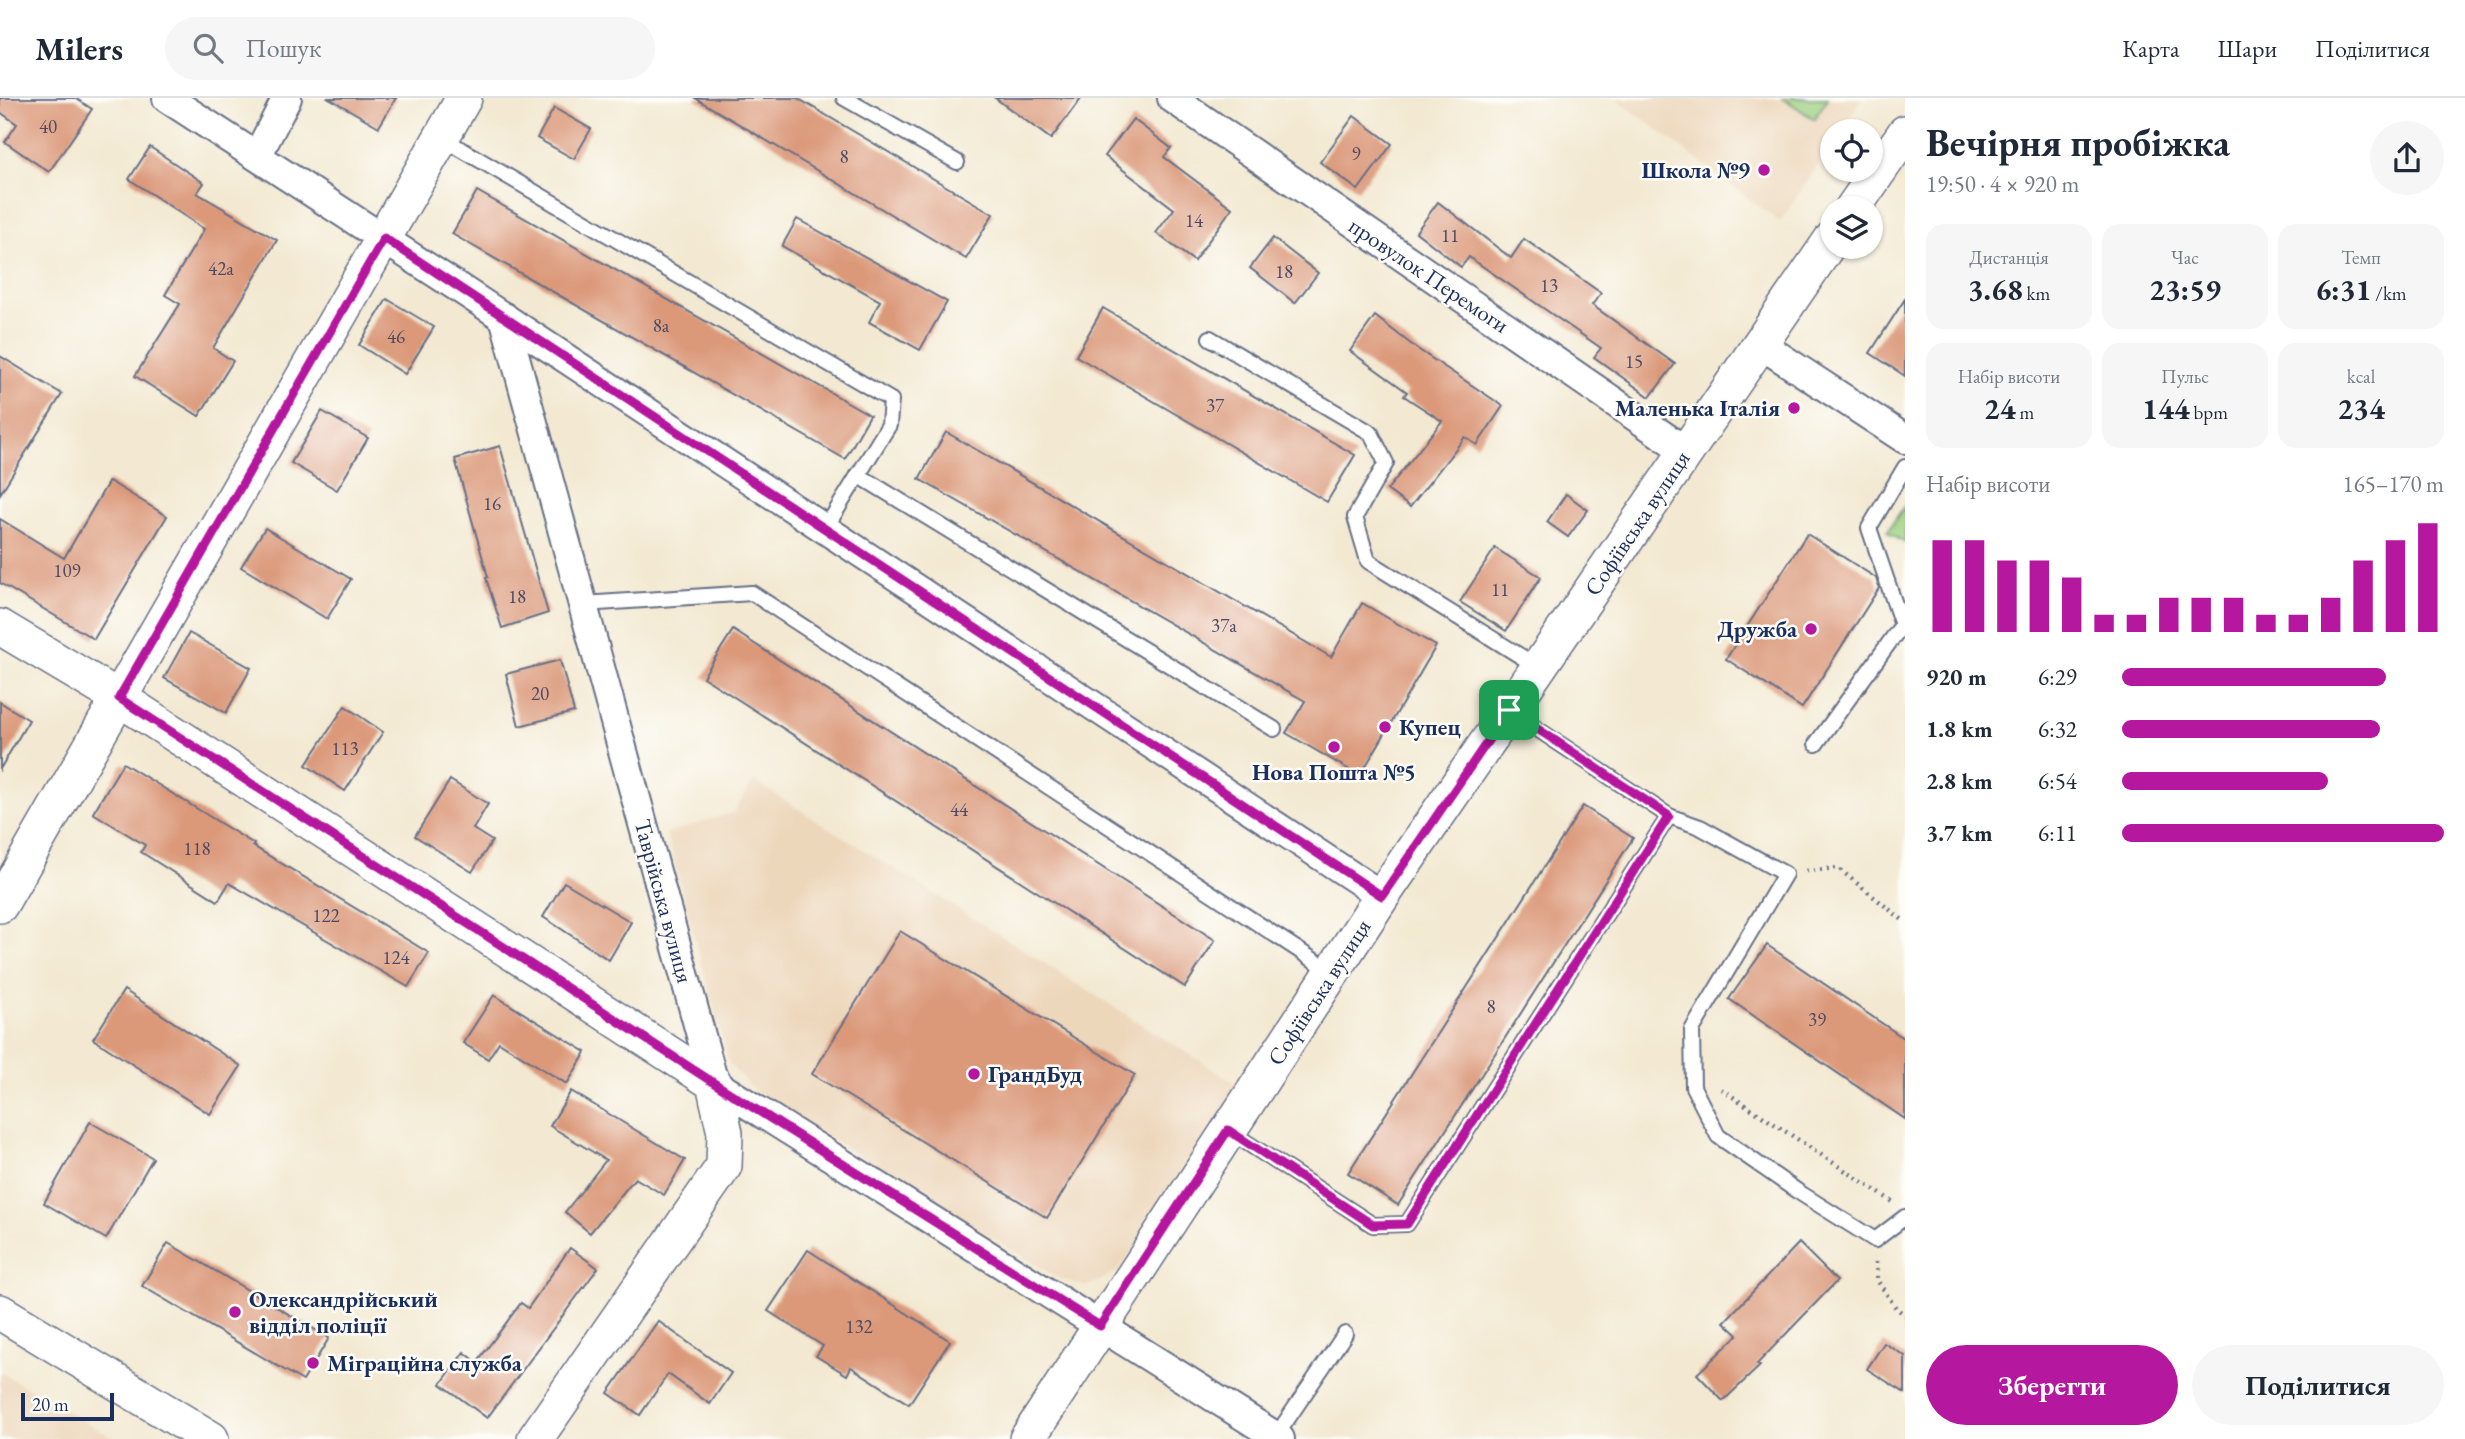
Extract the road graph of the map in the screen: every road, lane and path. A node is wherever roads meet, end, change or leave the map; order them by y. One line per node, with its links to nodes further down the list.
1 (167, 98): 8 (street)
2 (287, 98): 8 (street)
3 (464, 98): 7 (street)
4 (844, 98): 9 (lane)
5 (1172, 98): 17 (street, провулок Перемоги)
6 (1905, 133): 10 (street)
7 (441, 138): 11 (street); 19 (lane)
8 (257, 156): 11 (street)
9 (957, 162)
10 (1861, 196)
11 (384, 238): 13 (street); 25 (street)
12 (1820, 256): 15 (street, Софіївська вулиця)
13 (504, 317): 20 (street); 21 (street, Таврійська вулиця)
14 (1210, 338): 24 (lane)
15 (1760, 344): 16 (street); 17 (street, Софіївська вулиця)
16 (1905, 439)
17 (1686, 452): 24 (street, Софіївська вулиця)
18 (1905, 467): 22 (lane)
19 (858, 475): 20 (lane); 27 (lane)
20 (825, 529): 31 (street)
21 (583, 604): 34 (lane); 36 (street, Таврійська вулиця)
22 (1903, 626): 28 (lane)
23 (0, 627): 25 (street)
24 (1538, 667): 26 (street, Софіївська вулиця)
25 (119, 698): 32 (street); 36 (street)
26 (1509, 710): 29 (lane); 31 (street, Софіївська вулиця)
27 (1274, 729)
28 (1816, 744)
29 (1669, 816): 30 (lane); 37 (lane)
30 (1785, 874): 33 (path); 35 (lane)
31 (1382, 896): 34 (street, Софіївська вулиця)
32 (0, 905)
33 (1905, 922)
34 (1332, 972): 37 (street, Софіївська вулиця)
35 (1693, 1071): 38 (path); 40 (lane)
36 (714, 1083): 43 (street); 47 (street, Таврійська вулиця)
37 (1228, 1130): 43 (street, Софіївська вулиця)
38 (1894, 1202)
39 (1905, 1217): 40 (lane)
40 (1875, 1240): 42 (path)
41 (0, 1312): 46 (street)
42 (1905, 1315)
43 (1100, 1326): 45 (street); 48 (street, Софіївська вулиця)
44 (1345, 1334): 45 (lane)
45 (1278, 1438)
46 (211, 1439)
47 (535, 1439)
48 (1027, 1439)

